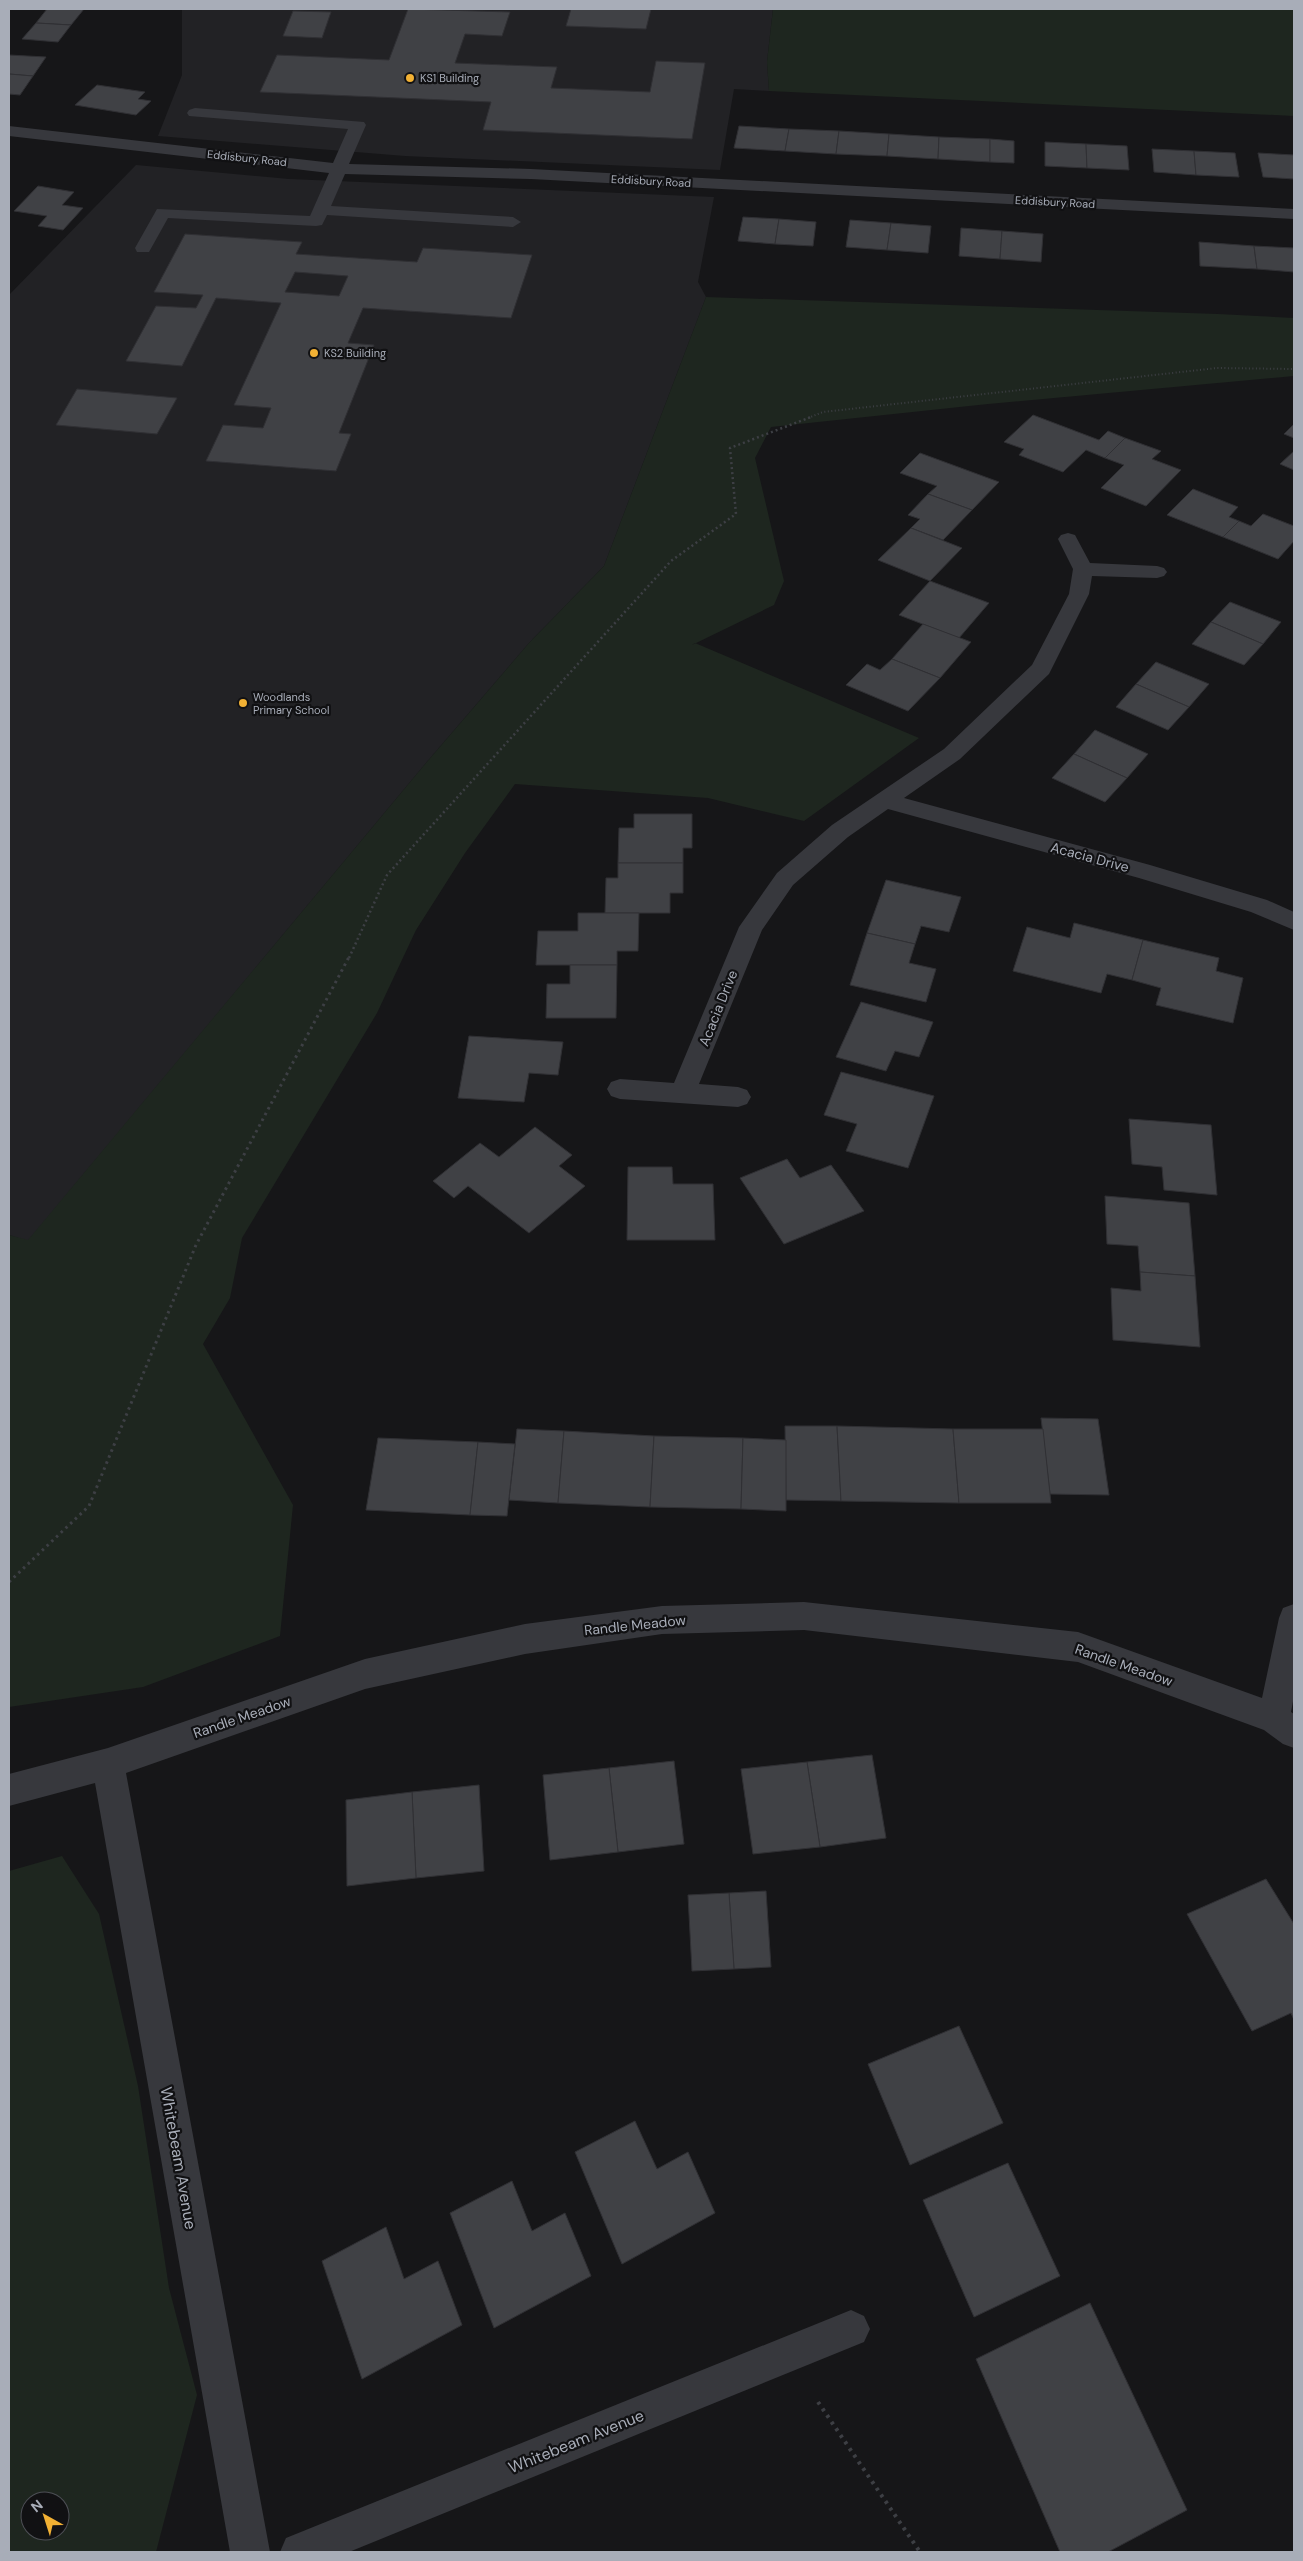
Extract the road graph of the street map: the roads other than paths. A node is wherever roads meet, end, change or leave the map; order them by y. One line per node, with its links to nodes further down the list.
1 (195, 112): 3 (street)
2 (9, 131): 3 (street, Eddisbury Road)
3 (340, 169): 4 (street); 5 (street, Eddisbury Road)
4 (321, 210): 6 (street); 7 (street)
5 (1294, 214)
6 (513, 222)
7 (143, 248)
8 (1068, 539): 9 (street)
9 (1083, 569): 10 (street); 11 (street, Acacia Drive)
10 (1157, 572)
11 (884, 800): 12 (street, Acacia Drive); 14 (street, Acacia Drive)
12 (1294, 922)
13 (620, 1089): 14 (street)
14 (684, 1094): 15 (street)
15 (738, 1097)
16 (1294, 1618): 17 (street)
17 (1284, 1725): 18 (street, Randle Meadow)
18 (108, 1764): 19 (street, Randle Meadow); 21 (street, Whitebeam Avenue)
19 (9, 1790)
20 (851, 2329): 22 (street, Whitebeam Avenue)
21 (250, 2552)
22 (300, 2552)

